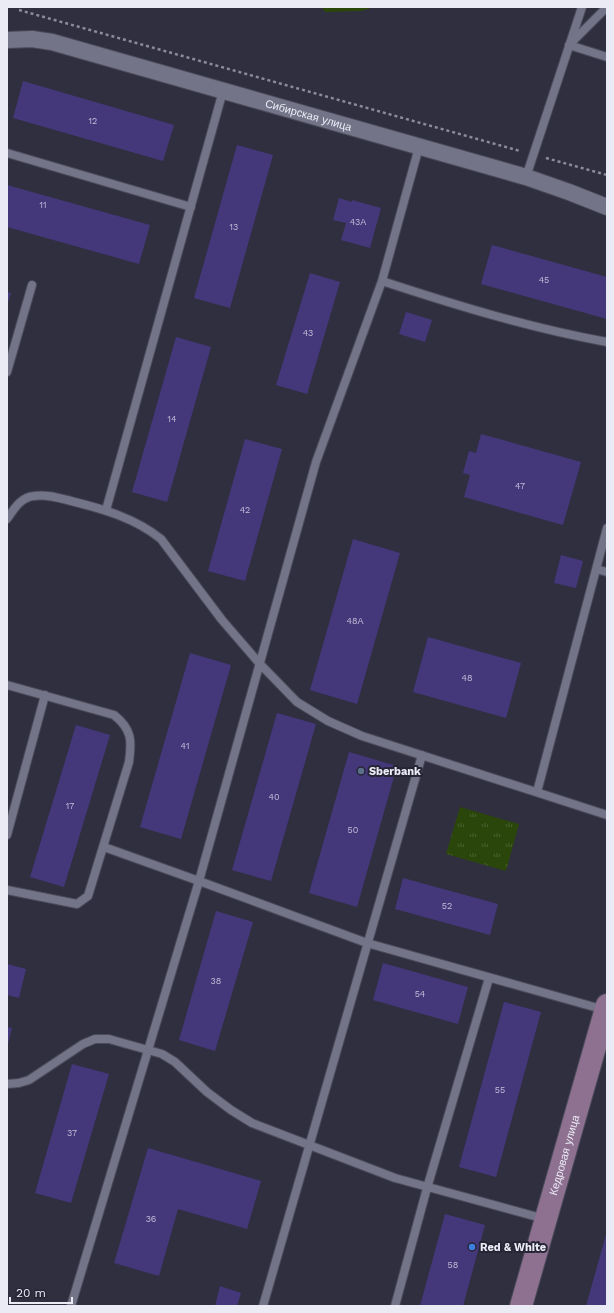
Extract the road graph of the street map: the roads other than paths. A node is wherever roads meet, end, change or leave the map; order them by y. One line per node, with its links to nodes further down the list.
1 (582, 7): 4 (lane)
2 (607, 7): 4 (lane)
3 (7, 40): 6 (street, Сибирская улица)
4 (569, 45): 5 (lane); 9 (lane)
5 (607, 57)
6 (223, 91): 7 (street, Сибирская улица); 10 (lane)
7 (419, 147): 9 (street, Сибирская улица); 12 (lane)
8 (7, 153): 10 (lane)
9 (526, 177): 11 (street, Сибирская улица)
10 (190, 207): 16 (lane)
11 (607, 207)
12 (382, 281): 14 (lane); 21 (lane)
13 (32, 285): 15 (lane)
14 (607, 342)
15 (7, 372)
16 (106, 510): 17 (lane); 21 (lane)
17 (7, 519)
18 (607, 528): 19 (lane)
19 (596, 569): 20 (lane); 25 (lane)
20 (607, 572)
21 (260, 664): 24 (lane); 29 (lane)
22 (7, 685): 23 (lane)
23 (45, 695): 27 (lane); 28 (lane)
24 (422, 755): 25 (lane); 31 (lane)
25 (537, 792): 26 (lane)
26 (607, 815)
27 (7, 835)
28 (104, 847): 29 (lane); 30 (lane)
29 (199, 881): 31 (lane); 34 (lane)
30 (7, 890)
31 (367, 943): 32 (lane); 36 (lane)
32 (489, 978): 33 (lane); 37 (lane)
33 (606, 1008): 38 (street, Кедровая улица)
34 (148, 1050): 35 (lane); 36 (lane); 39 (lane)
35 (7, 1084)
36 (309, 1145): 37 (lane); 40 (lane)
37 (427, 1188): 38 (lane); 41 (lane)
38 (546, 1220): 42 (street, Кедровая улица)
39 (71, 1306)
40 (263, 1306)
41 (395, 1306)
42 (521, 1306)

